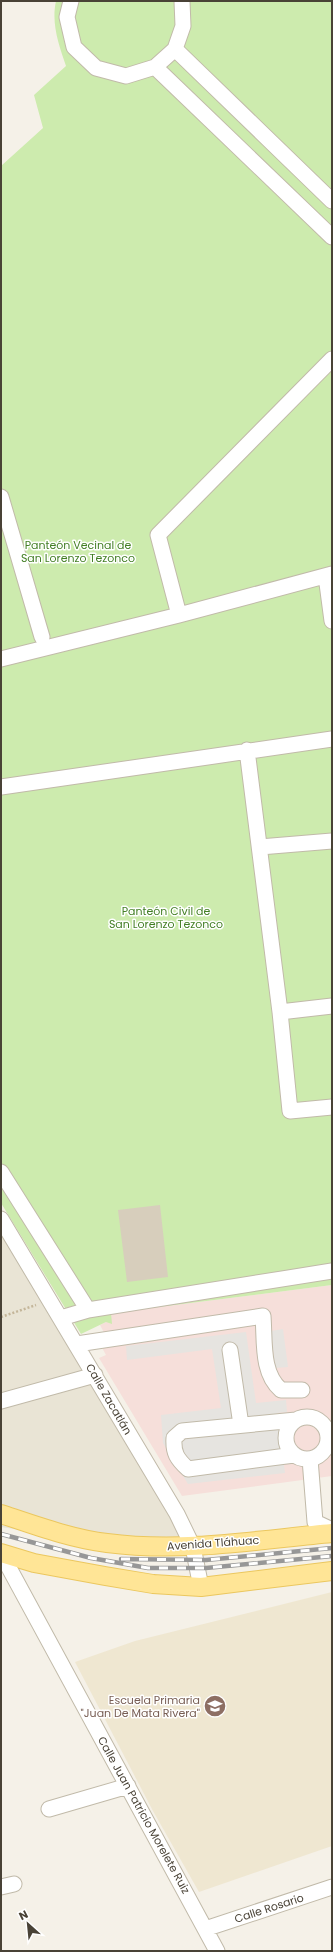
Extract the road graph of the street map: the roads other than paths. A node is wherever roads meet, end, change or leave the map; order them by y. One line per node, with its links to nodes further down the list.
1 (71, 1): 4 (street)
2 (182, 1): 3 (street)
3 (175, 49): 4 (street); 5 (street)
4 (156, 67): 6 (street)
5 (332, 201)
6 (332, 237)
7 (332, 359): 11 (street)
8 (1, 497): 9 (street)
9 (5, 529): 13 (street)
10 (329, 575): 11 (street); 12 (street)
11 (179, 615): 14 (street)
12 (332, 621)
13 (42, 637)
14 (1, 659)
15 (332, 739): 16 (street)
16 (247, 750): 17 (street); 19 (street)
17 (1, 786)
18 (332, 840): 19 (street)
19 (260, 847): 21 (street)
20 (332, 1006): 21 (street)
21 (280, 1012): 22 (street)
22 (332, 1107)
23 (1, 1172): 26 (street)
24 (1, 1219): 27 (street, Calle Zacatlán)
25 (332, 1271): 26 (street)
26 (88, 1310): 27 (street)
27 (61, 1318): 28 (street, Calle Zacatlán)
28 (77, 1344): 30 (street, Calle Zacatlán); 31 (street)
29 (230, 1350): 34 (street)
30 (95, 1375): 32 (street); 39 (street, Calle Zacatlán)
31 (302, 1390)
32 (1, 1402)
33 (296, 1420): 34 (street); 35 (street); 36 (street)
34 (241, 1424): 35 (street)
35 (294, 1455): 36 (street)
36 (310, 1459): 38 (street)
37 (1, 1514): 39 (main road, Avenida Tláhuac)
38 (332, 1531): 39 (main road, Avenida Tláhuac)
39 (193, 1547): 42 (street, Calle Zacatlán)
40 (1, 1553): 42 (main road); 43 (street, Calle Juan Patricio Morelete Ruiz)
41 (332, 1571): 42 (main road)
42 (200, 1587)
43 (128, 1786): 44 (street); 46 (street, Calle Juan Patricio Morelete Ruiz)
44 (49, 1809)
45 (332, 1887): 46 (street, Calle Rosario)
46 (205, 1929): 47 (street, Calle Juan Patricio Morelete Ruiz)
47 (217, 1951)

